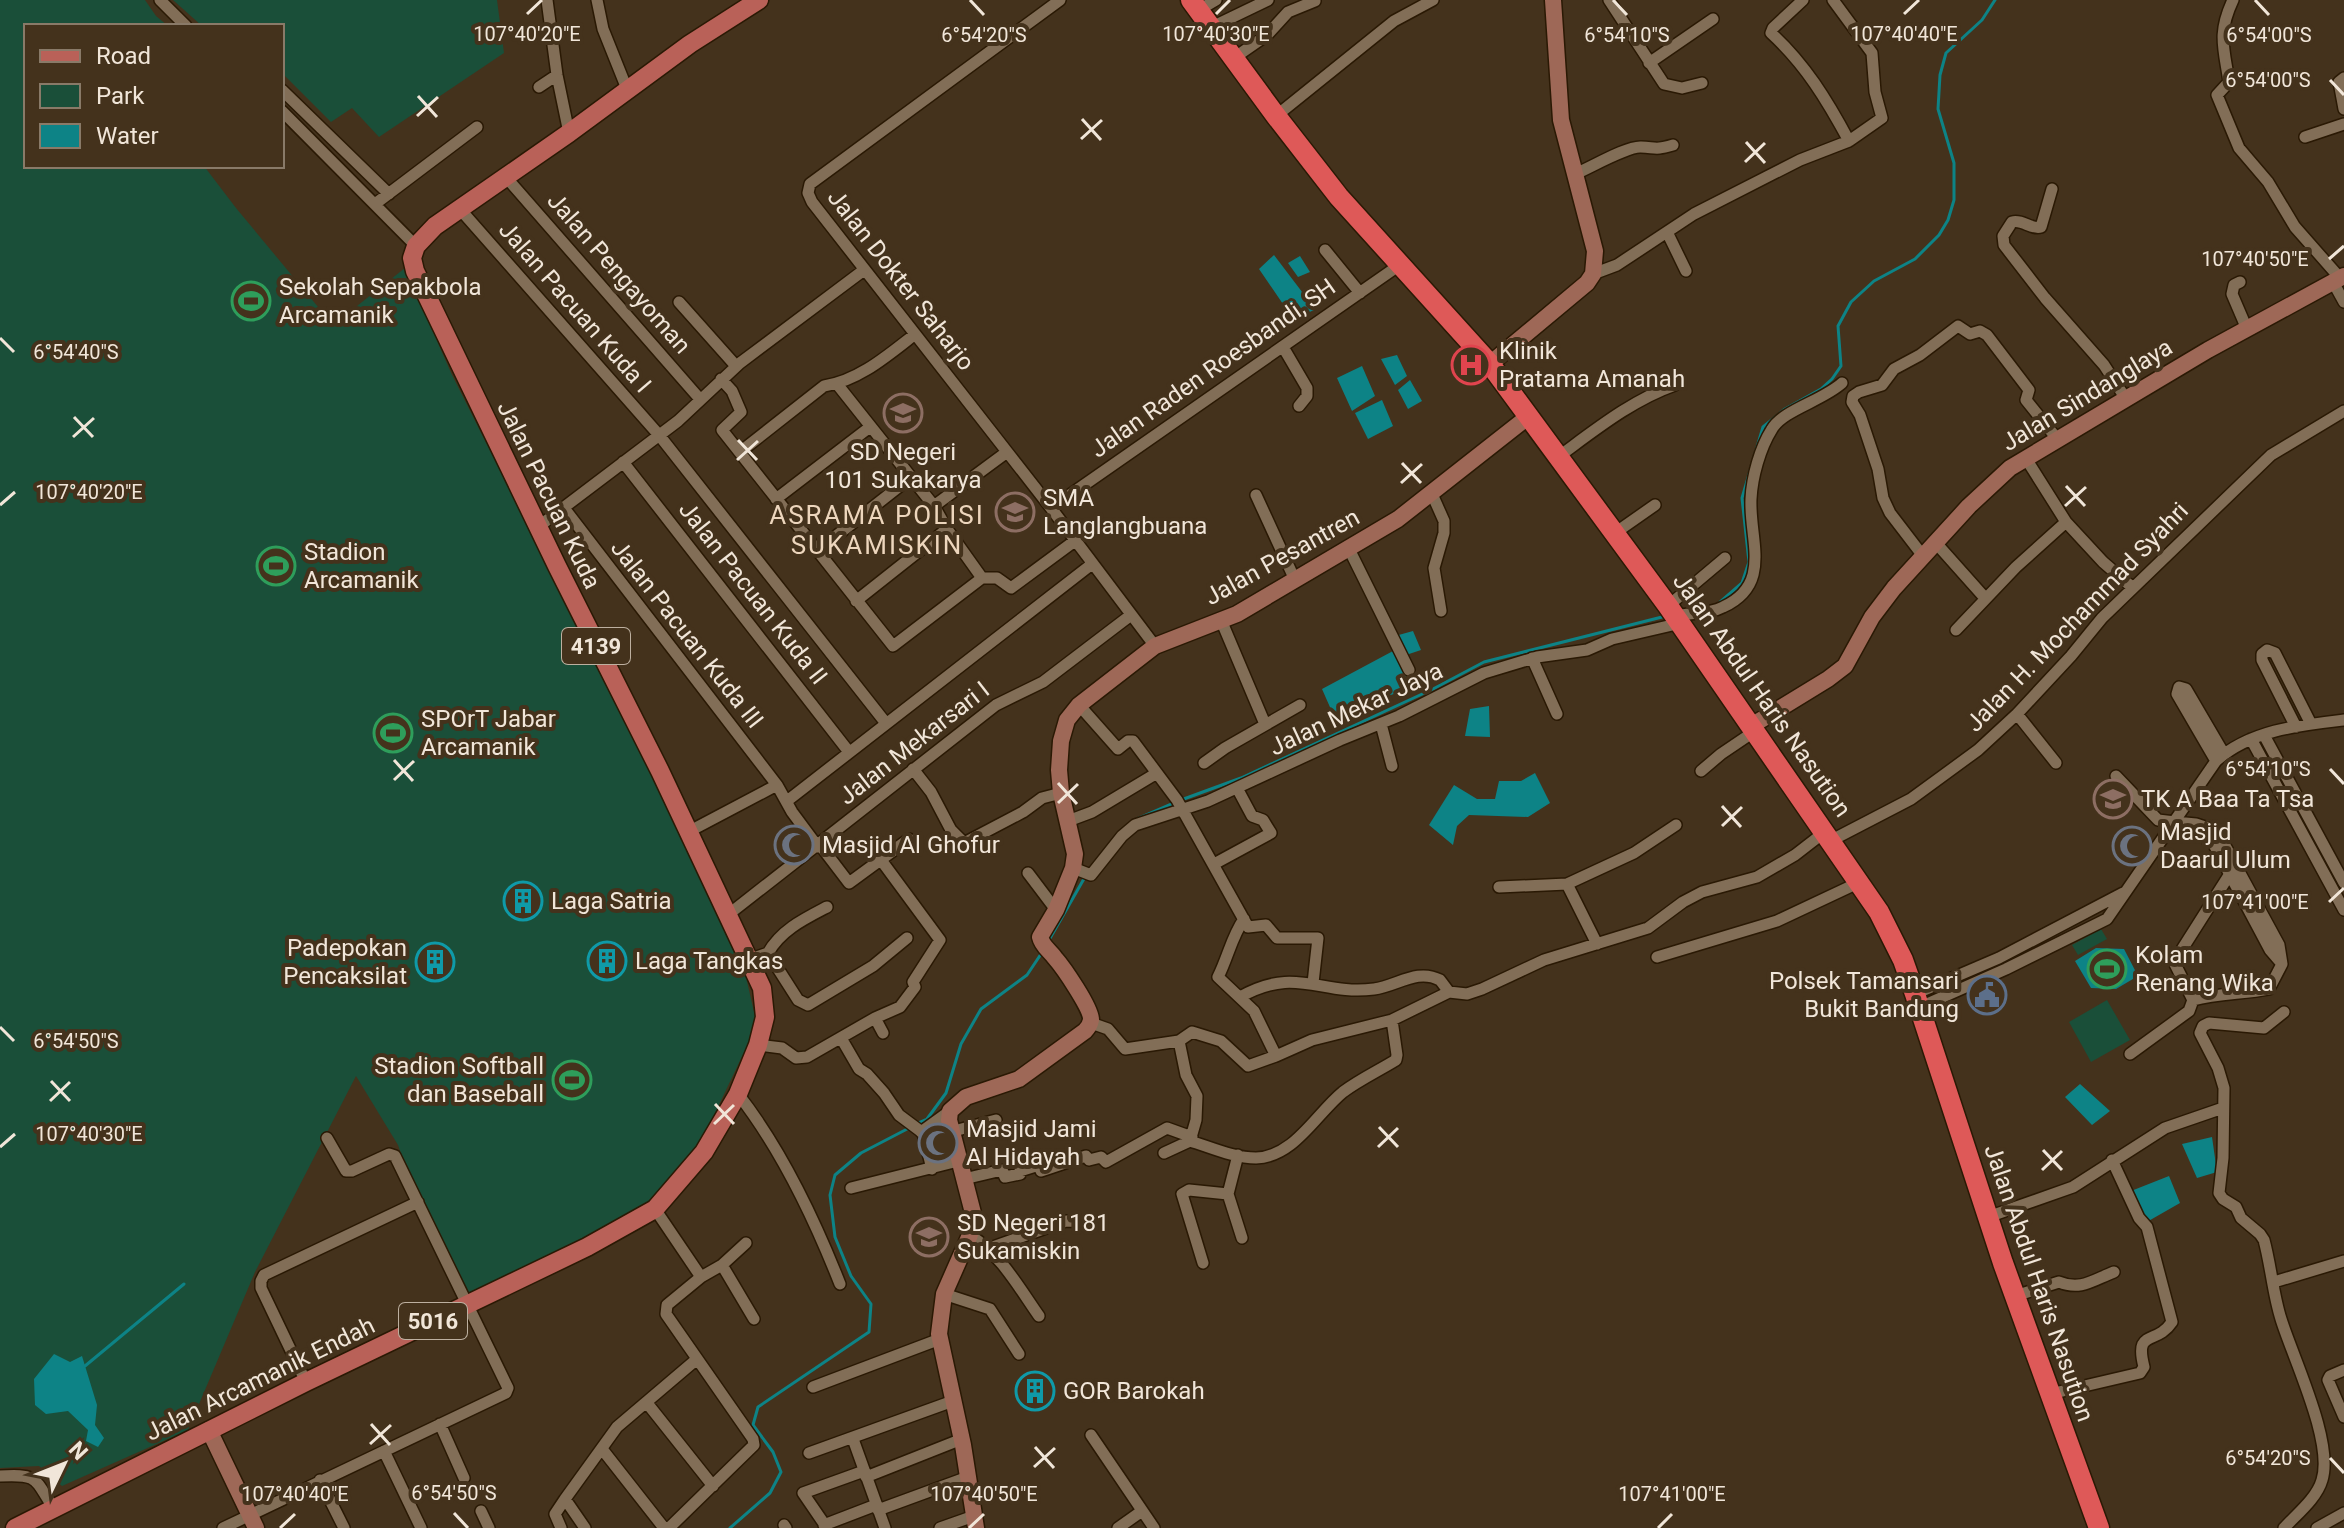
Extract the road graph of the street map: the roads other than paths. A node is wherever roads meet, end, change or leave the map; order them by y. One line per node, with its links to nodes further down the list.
1 (160, 0): 16 (street)
2 (547, 0): 19 (street)
3 (597, 0): 23 (street)
4 (759, 0): 23 (main road)
5 (1060, 0): 44 (street, Jalan Dokter Saharjo)
6 (1268, 0): 14 (street)
7 (1433, 0): 27 (street)
8 (1609, 0): 18 (street)
9 (1803, 0): 32 (street)
10 (1833, 0): 32 (street)
11 (2233, 0): 47 (street)
12 (1315, 1): 17 (street)
13 (1556, 2): 34 (street)
14 (1204, 9): 17 (highway, Jalan Abdul Haris Nasution)
15 (1713, 19): 18 (street)
16 (184, 24)
17 (1234, 58): 27 (highway, Jalan Abdul Haris Nasution)
18 (1649, 63): 21 (street)
19 (557, 75): 22 (street); 30 (street)
20 (2344, 78): 25 (street)
21 (1702, 83)
22 (539, 87)
23 (627, 89): 30 (main road)
24 (284, 92): 37 (street)
25 (2344, 109)
26 (284, 113): 38 (street)
27 (1276, 116): 43 (highway, Jalan Abdul Haris Nasution)
28 (2344, 124): 31 (street)
29 (477, 127): 37 (street)
30 (569, 133): 35 (main road)
31 (2305, 137)
32 (1849, 141): 40 (street)
33 (1673, 145): 34 (street)
34 (1575, 174): 46 (street)
35 (505, 176): 39 (main road); 61 (street, Jalan Pengayoman)
36 (2052, 189): 62 (street)
37 (389, 194): 38 (street)
38 (375, 204): 41 (street)
39 (459, 208): 41 (main road); 67 (street, Jalan Pacuan Kuda I)
40 (1667, 232): 45 (street); 46 (street)
41 (416, 246): 83 (main road, Jalan Pacuan Kuda / 4139)
42 (1325, 250): 49 (street)
43 (1401, 264): 49 (street, Jalan Raden Roesbandi, SH); 55 (highway, Jalan Abdul Haris Nasution)
44 (864, 270): 53 (street, Jalan Dokter Saharjo); 56 (street)
45 (1686, 271)
46 (1593, 274): 55 (street)
47 (2339, 279): 51 (street); 52 (street, Jalan Sindanglaya)
48 (2240, 282): 52 (street)
49 (1360, 293): 54 (street, Jalan Raden Roesbandi, SH)
50 (679, 302): 56 (street)
51 (2344, 302)
52 (2247, 329): 62 (street, Jalan Sindanglaya)
53 (914, 335): 59 (street); 70 (street, Jalan Dokter Saharjo)
54 (1283, 347): 63 (street); 81 (street, Jalan Raden Roesbandi, SH)
55 (1490, 364): 65 (highway, Jalan Abdul Haris Nasution)
56 (736, 366): 57 (street)
57 (721, 379): 61 (street); 69 (street)
58 (1842, 383): 99 (street, Jalan Mekar Jaya)
59 (837, 384): 66 (street); 69 (street)
60 (1675, 385): 71 (street)
61 (699, 398): 67 (street)
62 (2126, 399): 68 (street, Jalan Sindanglaya)
63 (1299, 406)
64 (2344, 411): 95 (street, Jalan H. Mochammad Syahri)
65 (1529, 416): 71 (highway, Jalan Abdul Haris Nasution); 75 (street, Jalan Pesantren)
66 (870, 427): 74 (street); 77 (street)
67 (659, 435): 73 (street); 111 (street, Jalan Pacuan Kuda I)
68 (2058, 440): 72 (street, Jalan Sindanglaya); 90 (street)
69 (740, 452): 77 (street)
70 (1007, 452): 79 (street); 81 (street, Jalan Dokter Saharjo)
71 (1558, 457): 85 (highway, Jalan Abdul Haris Nasution)
72 (2025, 457): 82 (street); 87 (street, Jalan Sindanglaya)
73 (623, 462): 80 (street); 119 (street, Jalan Pacuan Kuda II)
74 (910, 478): 79 (street); 89 (street)
75 (1432, 494): 88 (street, Jalan Pesantren); 98 (street)
76 (1256, 495): 94 (street)
77 (776, 499): 89 (street)
78 (1655, 505): 85 (street)
79 (934, 506): 84 (street)
80 (564, 508): 83 (street); 128 (street, Jalan Pacuan Kuda III)
81 (1051, 508): 86 (street, Jalan Dokter Saharjo)
82 (2066, 522): 95 (street); 96 (street)
83 (538, 527): 136 (main road, Jalan Pacuan Kuda / 4139)
84 (947, 529): 93 (street); 97 (street)
85 (1615, 533): 99 (highway, Jalan Abdul Haris Nasution)
86 (1076, 540): 92 (street, Jalan Dokter Saharjo); 93 (street)
87 (1936, 543): 90 (street, Jalan Sindanglaya); 96 (street)
88 (1349, 549): 94 (street, Jalan Pesantren); 105 (street)
89 (817, 551): 97 (street)
90 (1923, 556): 116 (street, Jalan Sindanglaya)
91 (1725, 558): 99 (street)
92 (1092, 564): 100 (street, Jalan Dokter Saharjo); 111 (street)
93 (982, 578): 97 (street)
94 (1295, 580): 101 (street, Jalan Pesantren)
95 (2133, 588): 109 (street, Jalan H. Mochammad Syahri)
96 (1985, 598): 102 (street)
97 (856, 601)
98 (1441, 611)
99 (1674, 614): 104 (street, Jalan Mekar Jaya); 116 (highway, Jalan Abdul Haris Nasution)
100 (1131, 615): 103 (street, Jalan Dokter Saharjo); 124 (street, Jalan Mekarsari I)
101 (1221, 620): 103 (street, Jalan Pesantren); 112 (street)
102 (1956, 630)
103 (1155, 646): 106 (street, Jalan Pesantren)
104 (1532, 658): 108 (street); 113 (street, Jalan Mekar Jaya)
105 (1409, 670)
106 (1079, 705): 126 (street); 130 (street, Jalan Pesantren)
107 (1300, 705): 112 (street)
108 (1557, 714)
109 (2017, 714): 122 (street); 138 (street, Jalan H. Mochammad Syahri)
110 (2344, 720): 114 (street)
111 (885, 722): 119 (street)
112 (1265, 724): 121 (street)
113 (1381, 724): 123 (street); 129 (street, Jalan Mekar Jaya)
114 (2311, 724): 115 (street); 115 (street)
115 (2296, 727): 117 (street)
116 (1753, 728): 125 (street); 138 (highway, Jalan Abdul Haris Nasution)
117 (2264, 735): 118 (street); 137 (street)
118 (2251, 739): 120 (street); 137 (street)
119 (849, 752): 131 (street)
120 (2220, 758): 120 (street); 134 (street)
121 (1204, 763)
122 (2056, 763)
123 (1392, 766)
124 (913, 769): 130 (street); 140 (street, Jalan Mekarsari I)
125 (1701, 771)
126 (1157, 773): 132 (street); 133 (street)
127 (2116, 776): 134 (street)
128 (777, 785): 131 (street, Jalan Pacuan Kuda III); 136 (street)
129 (1237, 788): 132 (street, Jalan Mekar Jaya); 142 (street)
130 (1061, 793): 133 (street, Jalan Pesantren)
131 (787, 801): 140 (street, Jalan Pacuan Kuda III)
132 (1181, 806): 142 (street); 144 (street, Jalan Mekar Jaya)
133 (1068, 821): 144 (street, Jalan Pesantren)
134 (2175, 822): 143 (street); 150 (street)
135 (1676, 825): 148 (street)
136 (688, 832): 154 (main road, Jalan Pacuan Kuda / 4139)
137 (2311, 835): 147 (street); 153 (street)
138 (1829, 836): 146 (highway, Jalan Abdul Haris Nasution); 157 (street, Jalan H. Mochammad Syahri)
139 (909, 839): 141 (street)
140 (819, 846): 141 (street, Jalan Pacuan Kuda III); 154 (street, Jalan Mekarsari I)
141 (881, 860): 166 (street)
142 (1214, 864): 155 (street)
143 (2232, 869): 163 (street); 163 (street)
144 (1082, 872): 152 (street, Jalan Pesantren)
145 (1028, 873): 152 (street)
146 (1860, 882): 159 (street); 164 (highway, Jalan Abdul Haris Nasution)
147 (2344, 883)
148 (1567, 884): 149 (street); 157 (street)
149 (1499, 887)
150 (2127, 890): 164 (street); 164 (street)
151 (827, 907): 158 (street)
152 (1056, 910): 168 (street, Jalan Pesantren)
153 (2344, 910)
154 (733, 912): 158 (main road, Jalan Pacuan Kuda / 4139)
155 (1244, 919): 160 (street); 162 (street)
156 (907, 938): 158 (street)
157 (1597, 944): 161 (street, Jalan H. Mochammad Syahri)
158 (759, 956): 172 (main road, Jalan Pacuan Kuda / 4139)
159 (1657, 957)
160 (1313, 983): 161 (street); 162 (street)
161 (1449, 992): 167 (street, Jalan H. Mochammad Syahri)
162 (1240, 997): 174 (street)
163 (2193, 1000): 173 (street)
164 (1916, 1001): 193 (highway, Jalan Abdul Haris Nasution)
165 (2284, 1012): 176 (street)
166 (875, 1018): 169 (street); 170 (street)
167 (1392, 1020): 174 (street, Jalan H. Mochammad Syahri); 184 (street)
168 (1091, 1023): 171 (street); 177 (street)
169 (883, 1033)
170 (841, 1038): 172 (street); 179 (street)
171 (1179, 1041): 174 (street, Jalan H. Mochammad Syahri); 182 (street)
172 (758, 1045): 175 (main road, Jalan Pacuan Kuda / 4139)
173 (2130, 1054)
174 (1276, 1056)
175 (738, 1094): 192 (main road, Jalan Pacuan Kuda / 4139); 205 (street)
176 (2223, 1108): 185 (street); 204 (street)
177 (950, 1111): 179 (street); 180 (street)
178 (996, 1120): 180 (street)
179 (916, 1127): 187 (street)
180 (950, 1132): 186 (street)
181 (327, 1138): 191 (street)
182 (1191, 1139): 183 (street); 184 (street); 188 (street)
183 (1164, 1153)
184 (1238, 1155): 190 (street)
185 (2112, 1160): 193 (street); 217 (street)
186 (958, 1161): 187 (street); 188 (street)
187 (932, 1169): 189 (street)
188 (964, 1179): 195 (street)
189 (851, 1188)
190 (1228, 1194): 196 (street); 199 (street)
191 (418, 1202): 208 (street); 215 (street)
192 (655, 1209): 203 (street); 208 (main road, Jalan Arcamanik Endah / 5016)
193 (1988, 1217): 207 (highway, Jalan Abdul Haris Nasution)
194 (1089, 1222): 198 (street)
195 (970, 1235): 198 (street); 206 (street)
196 (1242, 1238)
197 (746, 1243): 201 (street)
198 (990, 1248): 209 (street)
199 (1203, 1263)
200 (2343, 1263): 204 (street)
201 (722, 1265): 203 (street); 210 (street)
202 (2114, 1272): 207 (street)
203 (701, 1277): 213 (street)
204 (2274, 1282): 259 (street)
205 (840, 1284)
206 (944, 1294): 211 (street); 212 (street)
207 (2015, 1296): 217 (highway, Jalan Abdul Haris Nasution)
208 (468, 1305): 215 (main road, Jalan Arcamanik Endah / 5016); 222 (street)
209 (1039, 1316)
210 (754, 1319)
211 (940, 1339): 216 (street); 219 (street)
212 (1019, 1354)
213 (697, 1359): 220 (street); 235 (street)
214 (2344, 1370): 218 (street)
215 (306, 1382): 223 (main road, Jalan Arcamanik Endah / 5016)
216 (813, 1387)
217 (2050, 1394): 258 (highway, Jalan Abdul Haris Nasution)
218 (2340, 1399): 221 (street)
219 (950, 1402): 225 (street); 226 (street)
220 (647, 1403): 227 (street); 235 (street)
221 (2344, 1417)
222 (440, 1424): 228 (street); 233 (street)
223 (209, 1430): 238 (main road, Jalan Arcamanik Endah / 5016); 242 (street)
224 (1091, 1435): 240 (street)
225 (853, 1439): 229 (street); 230 (street)
226 (962, 1439): 230 (street); 232 (street)
227 (602, 1449): 236 (street); 253 (street)
228 (384, 1451): 234 (street); 249 (street)
229 (809, 1453)
230 (865, 1474): 237 (street); 245 (street)
231 (0, 1476): 238 (street)
232 (968, 1477): 237 (street); 243 (street)
233 (464, 1478)
234 (320, 1480): 242 (street); 248 (street)
235 (713, 1486): 253 (street)
236 (565, 1499): 251 (street); 252 (street)
237 (877, 1508): 244 (street); 254 (street)
238 (54, 1509): 246 (main road, Jalan Arcamanik Endah / 5016)
239 (481, 1511): 250 (street)
240 (1142, 1511): 256 (street); 257 (street)
241 (2344, 1513): 260 (street)
242 (253, 1522): 247 (street)
243 (975, 1522): 255 (street)
244 (839, 1524): 245 (street)
245 (826, 1527)
246 (15, 1528)
247 (223, 1528)
248 (344, 1528)
249 (421, 1528)
250 (489, 1528)
251 (561, 1528)
252 (585, 1528)
253 (667, 1528)
254 (885, 1528)
255 (940, 1528)
256 (1118, 1528)
257 (1154, 1528)
258 (2099, 1528)
259 (2284, 1528)
260 (2317, 1528)

